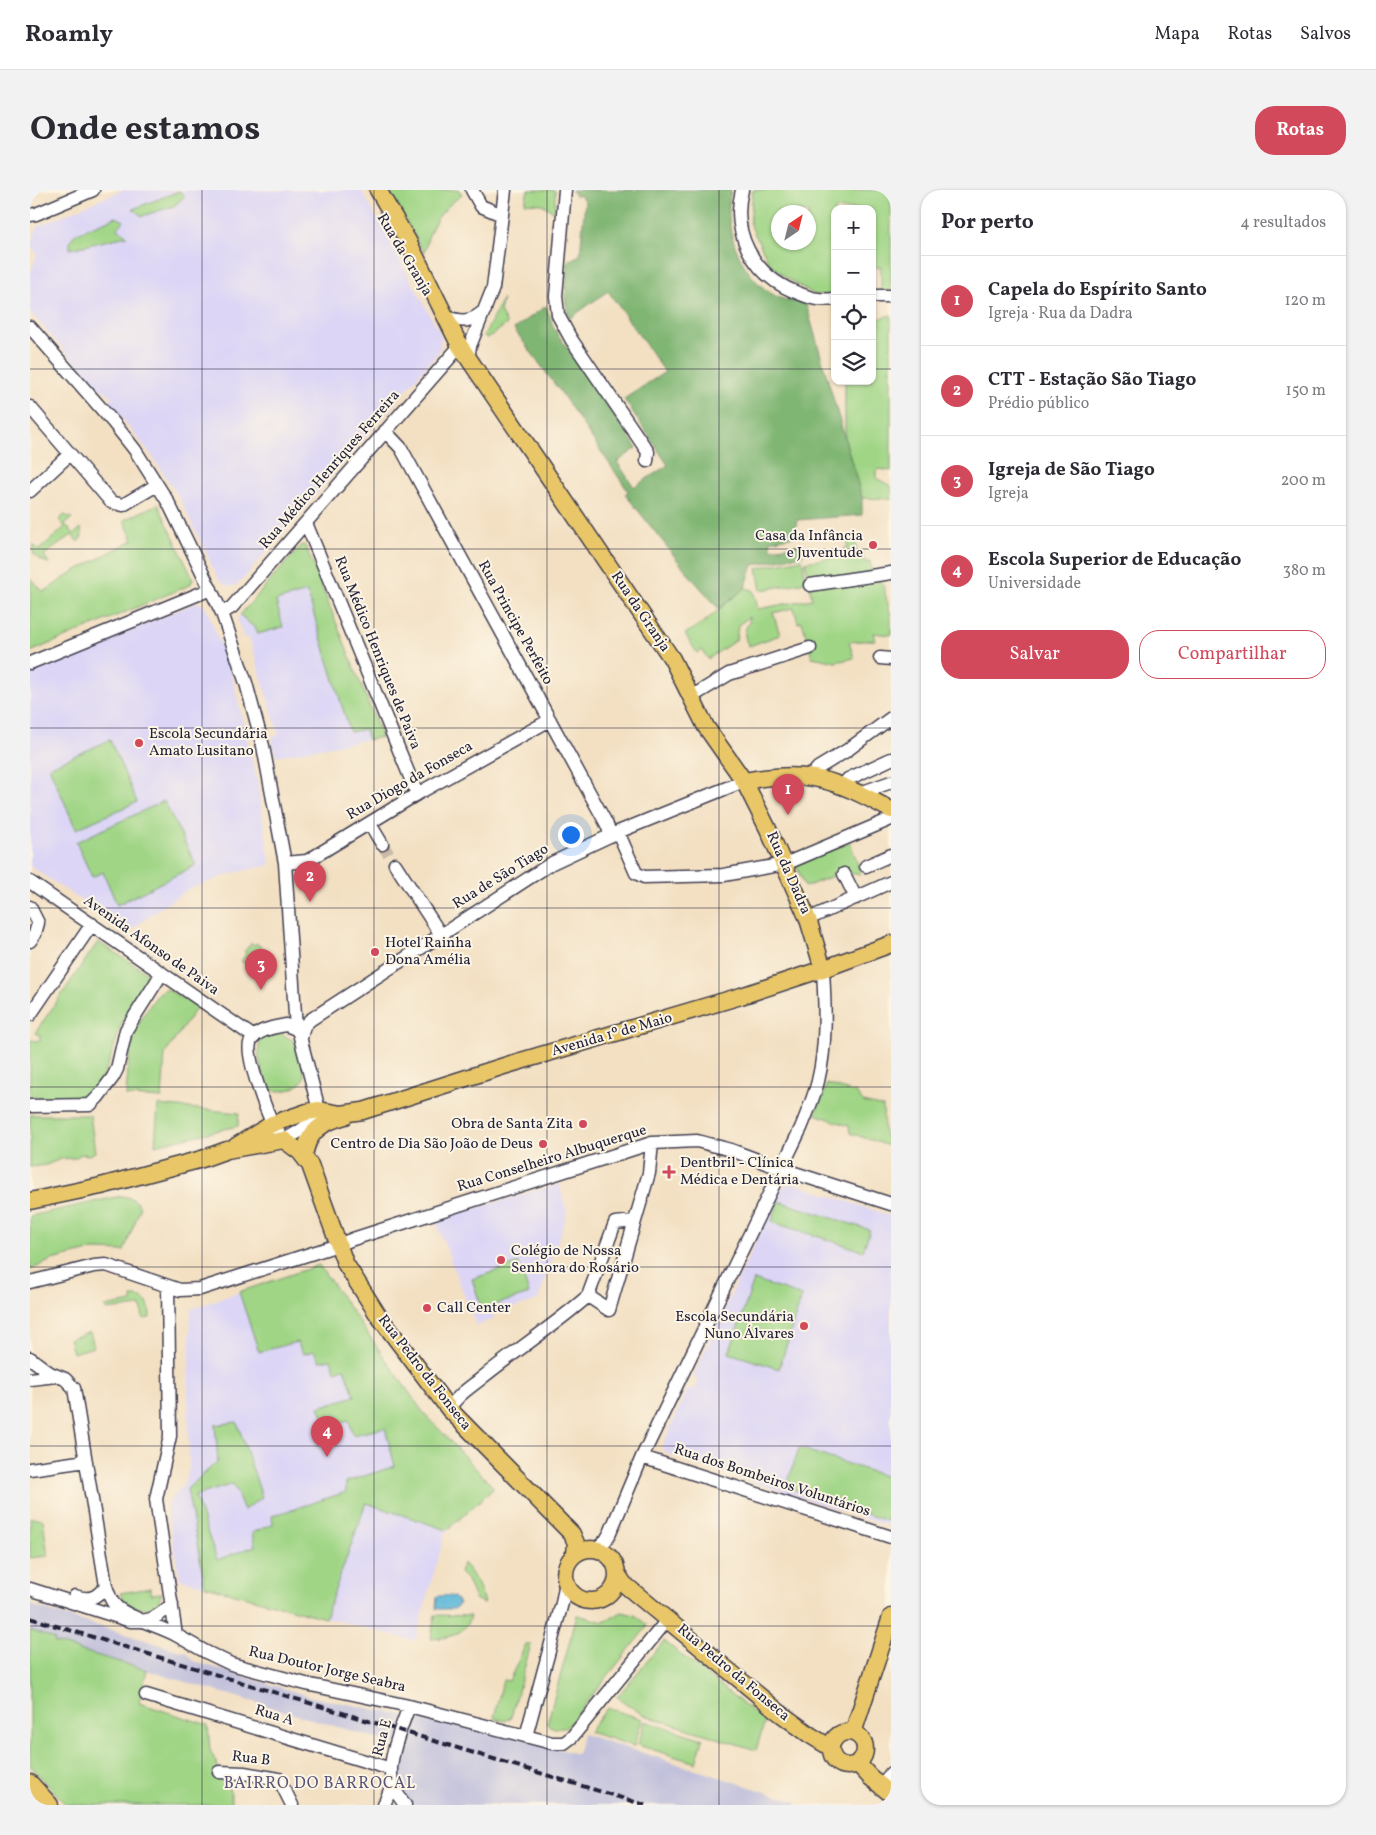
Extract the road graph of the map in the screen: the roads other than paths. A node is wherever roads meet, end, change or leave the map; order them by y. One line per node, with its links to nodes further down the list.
1 (92, 190): 9 (street)
2 (366, 190): 14 (main road, Rua da Granja)
3 (378, 190): 14 (main road, Rua da Granja)
4 (472, 190): 8 (street)
5 (505, 190): 8 (street)
6 (565, 190): 21 (street)
7 (742, 190): 12 (street)
8 (502, 215): 13 (street)
9 (32, 216)
10 (876, 296): 11 (street)
11 (891, 296)
12 (831, 300)
13 (485, 310): 15 (street); 17 (street)
14 (445, 318): 15 (street); 17 (main road, Rua da Granja)
15 (467, 321): 17 (street)
16 (30, 327): 22 (street)
17 (462, 349): 19 (street, Rua Médico Henriques Ferreira); 31 (main road, Rua da Granja)
18 (30, 407): 20 (street)
19 (385, 431): 24 (street, Rua Médico Henriques Ferreira); 33 (street, Rua Principe Perfeito)
20 (70, 454): 22 (street); 23 (street)
21 (646, 461)
22 (157, 484): 27 (street)
23 (30, 491)
24 (306, 523): 28 (street, Rua Médico Henriques Ferreira); 40 (street, Rua Médico Henriques de Paiva)
25 (891, 573): 26 (street)
26 (810, 585)
27 (211, 589): 28 (street); 30 (street)
28 (222, 613): 47 (street)
29 (810, 648): 31 (street)
30 (30, 663)
31 (691, 698): 36 (main road, Rua da Granja)
32 (891, 718): 35 (street)
33 (550, 720): 40 (street, Rua Diogo da Fonseca); 44 (street, Rua Principe Perfeito)
34 (891, 759): 38 (street)
35 (811, 776): 36 (main road); 38 (main road)
36 (744, 781): 44 (street, Rua de São Tiago); 49 (main road, Rua da Dadra)
37 (891, 782): 39 (street)
38 (843, 785): 39 (main road)
39 (860, 793): 41 (main road)
40 (418, 794): 43 (street, Rua Diogo da Fonseca)
41 (891, 810)
42 (891, 819): 49 (street, Rua Principe Perfeito)
43 (370, 824): 45 (street); 47 (street, Rua Diogo da Fonseca)
44 (614, 833): 49 (street, Rua Principe Perfeito); 58 (street, Rua de São Tiago)
45 (382, 844)
46 (891, 855): 50 (street)
47 (285, 863): 64 (street)
48 (395, 864): 58 (street)
49 (784, 864): 56 (main road, Rua da Dadra)
50 (866, 866)
51 (844, 874): 54 (street)
52 (891, 882): 54 (street)
53 (32, 888): 57 (street, Avenida Afonso de Paiva)
54 (856, 898): 56 (street)
55 (30, 907): 59 (street)
56 (808, 919): 61 (main road, Rua da Dadra)
57 (92, 924): 62 (street, Avenida Afonso de Paiva); 63 (street)
58 (441, 935): 64 (street, Rua de São Tiago)
59 (30, 941)
60 (891, 944): 61 (main road, Avenida 1º de Maio)
61 (823, 969): 68 (main road, Avenida 1º de Maio); 74 (street)
62 (162, 973): 65 (street, Avenida Afonso de Paiva); 66 (street)
63 (30, 1015)
64 (298, 1033): 65 (street); 67 (street)
65 (254, 1037): 69 (street)
66 (30, 1106)
67 (322, 1107): 68 (main road, Avenida 1º de Maio); 69 (main road, Avenida 1º de Maio); 70 (street)
68 (352, 1114): 73 (main road)
69 (272, 1124): 70 (street); 72 (main road, Avenida 1º de Maio)
70 (284, 1140): 72 (main road); 73 (main road)
71 (652, 1144): 74 (street, Rua Conselheiro Albuquerque); 77 (street); 78 (street, Rua Conselheiro Albuquerque)
72 (228, 1150): 75 (main road)
73 (307, 1161): 78 (main road, Rua Pedro da Fonseca)
74 (782, 1169): 76 (street, Rua Conselheiro Albuquerque); 86 (street)
75 (30, 1201)
76 (891, 1204)
77 (635, 1221): 81 (street); 81 (street)
78 (338, 1245): 80 (street, Rua Conselheiro Albuquerque); 85 (main road, Rua Pedro da Fonseca)
79 (30, 1282): 80 (street, Rua Conselheiro Albuquerque)
80 (168, 1287): 98 (street)
81 (588, 1296): 85 (street)
82 (30, 1358): 83 (street, Rua Doutor Jorge Seabra)
83 (56, 1376): 84 (street); 87 (street, Rua Doutor Jorge Seabra)
84 (30, 1379)
85 (449, 1408): 91 (main road, Rua Pedro da Fonseca)
86 (642, 1457): 89 (street, Rua dos Bombeiros Voluntários); 90 (street)
87 (86, 1461): 88 (street); 94 (street, Rua Doutor Jorge Seabra)
88 (30, 1469)
89 (891, 1537)
90 (596, 1549): 91 (main road); 92 (main road)
91 (575, 1554): 93 (main road)
92 (618, 1575): 96 (main road, Rua Pedro da Fonseca); 97 (main road)
93 (566, 1581): 97 (main road); 106 (street)
94 (106, 1586): 95 (street); 101 (street, Rua Doutor Jorge Seabra)
95 (34, 1590): 101 (street)
96 (637, 1595): 97 (main road); 100 (main road, Rua Pedro da Fonseca)
97 (606, 1597)
98 (172, 1604): 101 (street); 102 (street)
99 (891, 1617): 105 (main road)
100 (668, 1619): 106 (street, Rua Doutor Jorge Seabra); 107 (main road, Rua Pedro da Fonseca)
101 (145, 1621): 102 (street, Rua Doutor Jorge Seabra)
102 (176, 1635): 104 (street, Rua Doutor Jorge Seabra)
103 (146, 1695): 109 (street, Rua A)
104 (408, 1706): 106 (street, Rua Doutor Jorge Seabra); 109 (street, Rua E)
105 (853, 1733): 107 (main road); 108 (main road)
106 (526, 1736)
107 (831, 1748): 108 (main road)
108 (857, 1763): 113 (main road)
109 (391, 1769): 112 (street, Rua E)
110 (219, 1772): 115 (street, Rua B)
111 (30, 1783): 114 (main road)
112 (392, 1785): 116 (street); 117 (street, Rua E)
113 (888, 1785)
114 (50, 1805)
115 (291, 1805)
116 (384, 1805)
117 (405, 1805)

